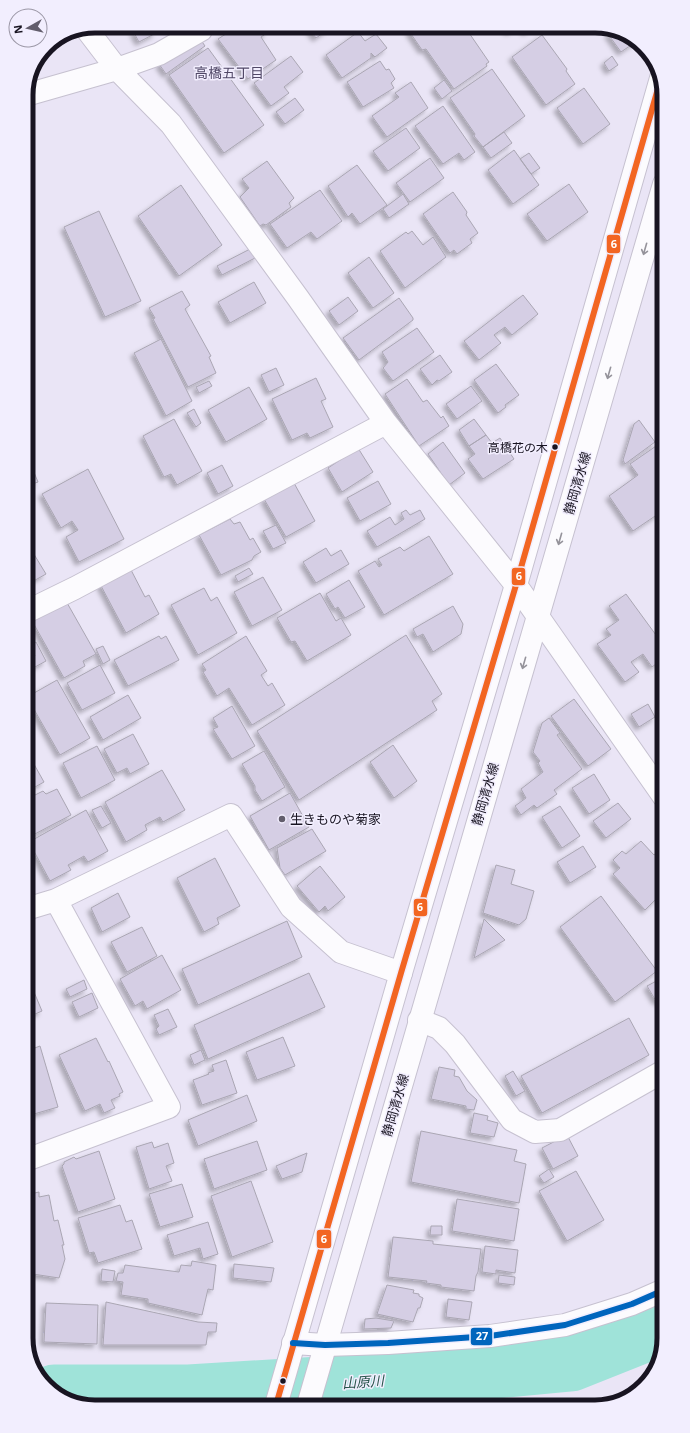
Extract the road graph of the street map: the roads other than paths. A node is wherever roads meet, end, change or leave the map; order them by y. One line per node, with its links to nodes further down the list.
1 (196, 33): 3 (street)
2 (90, 34): 3 (street)
3 (117, 69): 4 (street); 7 (street)
4 (33, 93)
5 (657, 93): 8 (street)
6 (657, 208): 10 (street, 静岡清水線, one-way to 10)
7 (386, 423): 8 (street); 9 (street)
8 (516, 585): 10 (street); 14 (street)
9 (33, 608)
10 (538, 616): 11 (street); 15 (street, 静岡清水線, one-way to 15)
11 (657, 787)
12 (56, 900): 13 (street); 14 (street); 17 (street)
13 (33, 907)
14 (401, 974): 19 (street)
15 (419, 1020): 16 (street); 20 (street, 静岡清水線)
16 (657, 1075)
17 (33, 1157)
18 (657, 1293): 20 (street)
19 (293, 1343): 20 (street); 21 (street)
20 (325, 1345): 22 (street, 静岡清水線)
21 (277, 1400)
22 (309, 1400)

